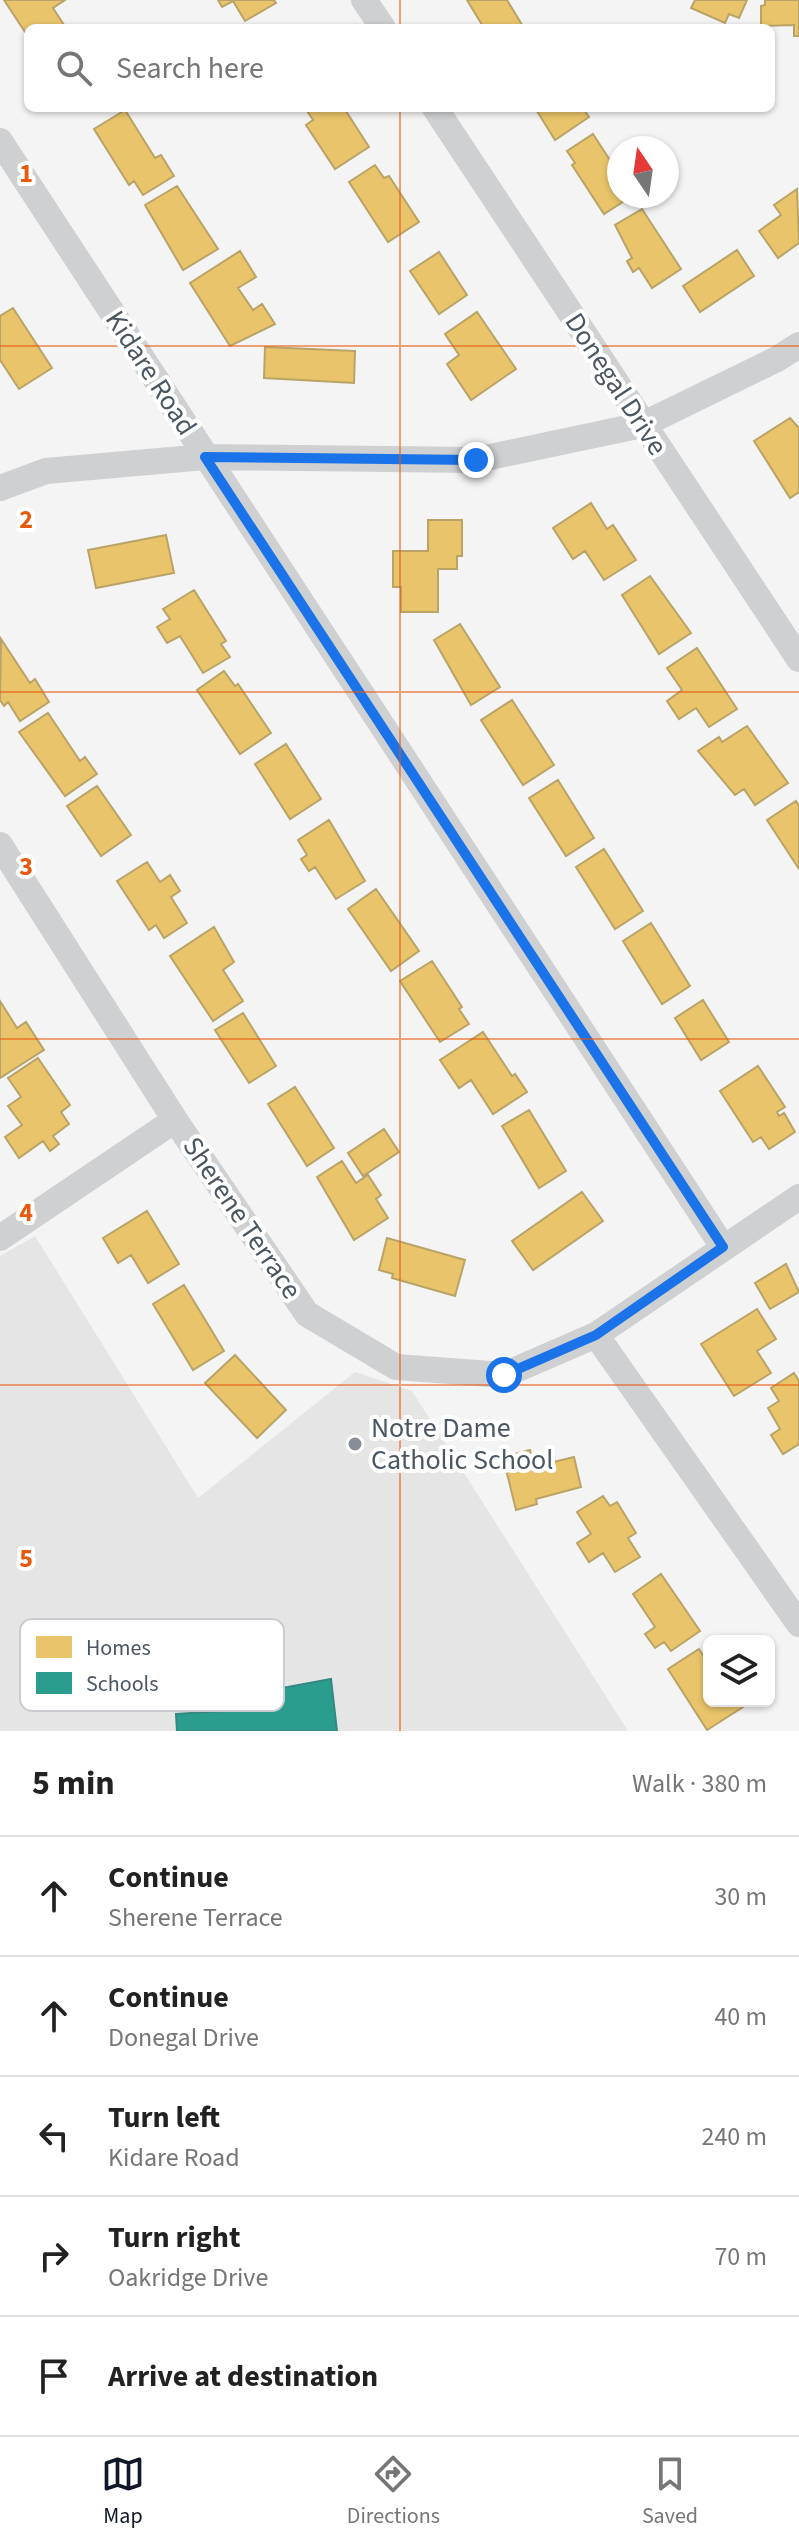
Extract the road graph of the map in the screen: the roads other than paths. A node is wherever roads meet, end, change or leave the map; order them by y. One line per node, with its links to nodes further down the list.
1 (364, 0): 2 (street)
2 (380, 24)
3 (438, 112): 6 (street, Donegal Drive)
4 (0, 141): 7 (street, Kidare Road)
5 (799, 345): 6 (street)
6 (642, 425): 7 (street); 9 (street, Donegal Drive)
7 (205, 457): 8 (street); 14 (street, Kidare Road)
8 (0, 488)
9 (799, 659)
10 (0, 845): 11 (street, Sherene Terrace)
11 (175, 1120): 13 (street); 15 (street, Sherene Terrace)
12 (799, 1197): 14 (street)
13 (0, 1238)
14 (723, 1247): 15 (street)
15 (596, 1335): 16 (street)
16 (799, 1624)

